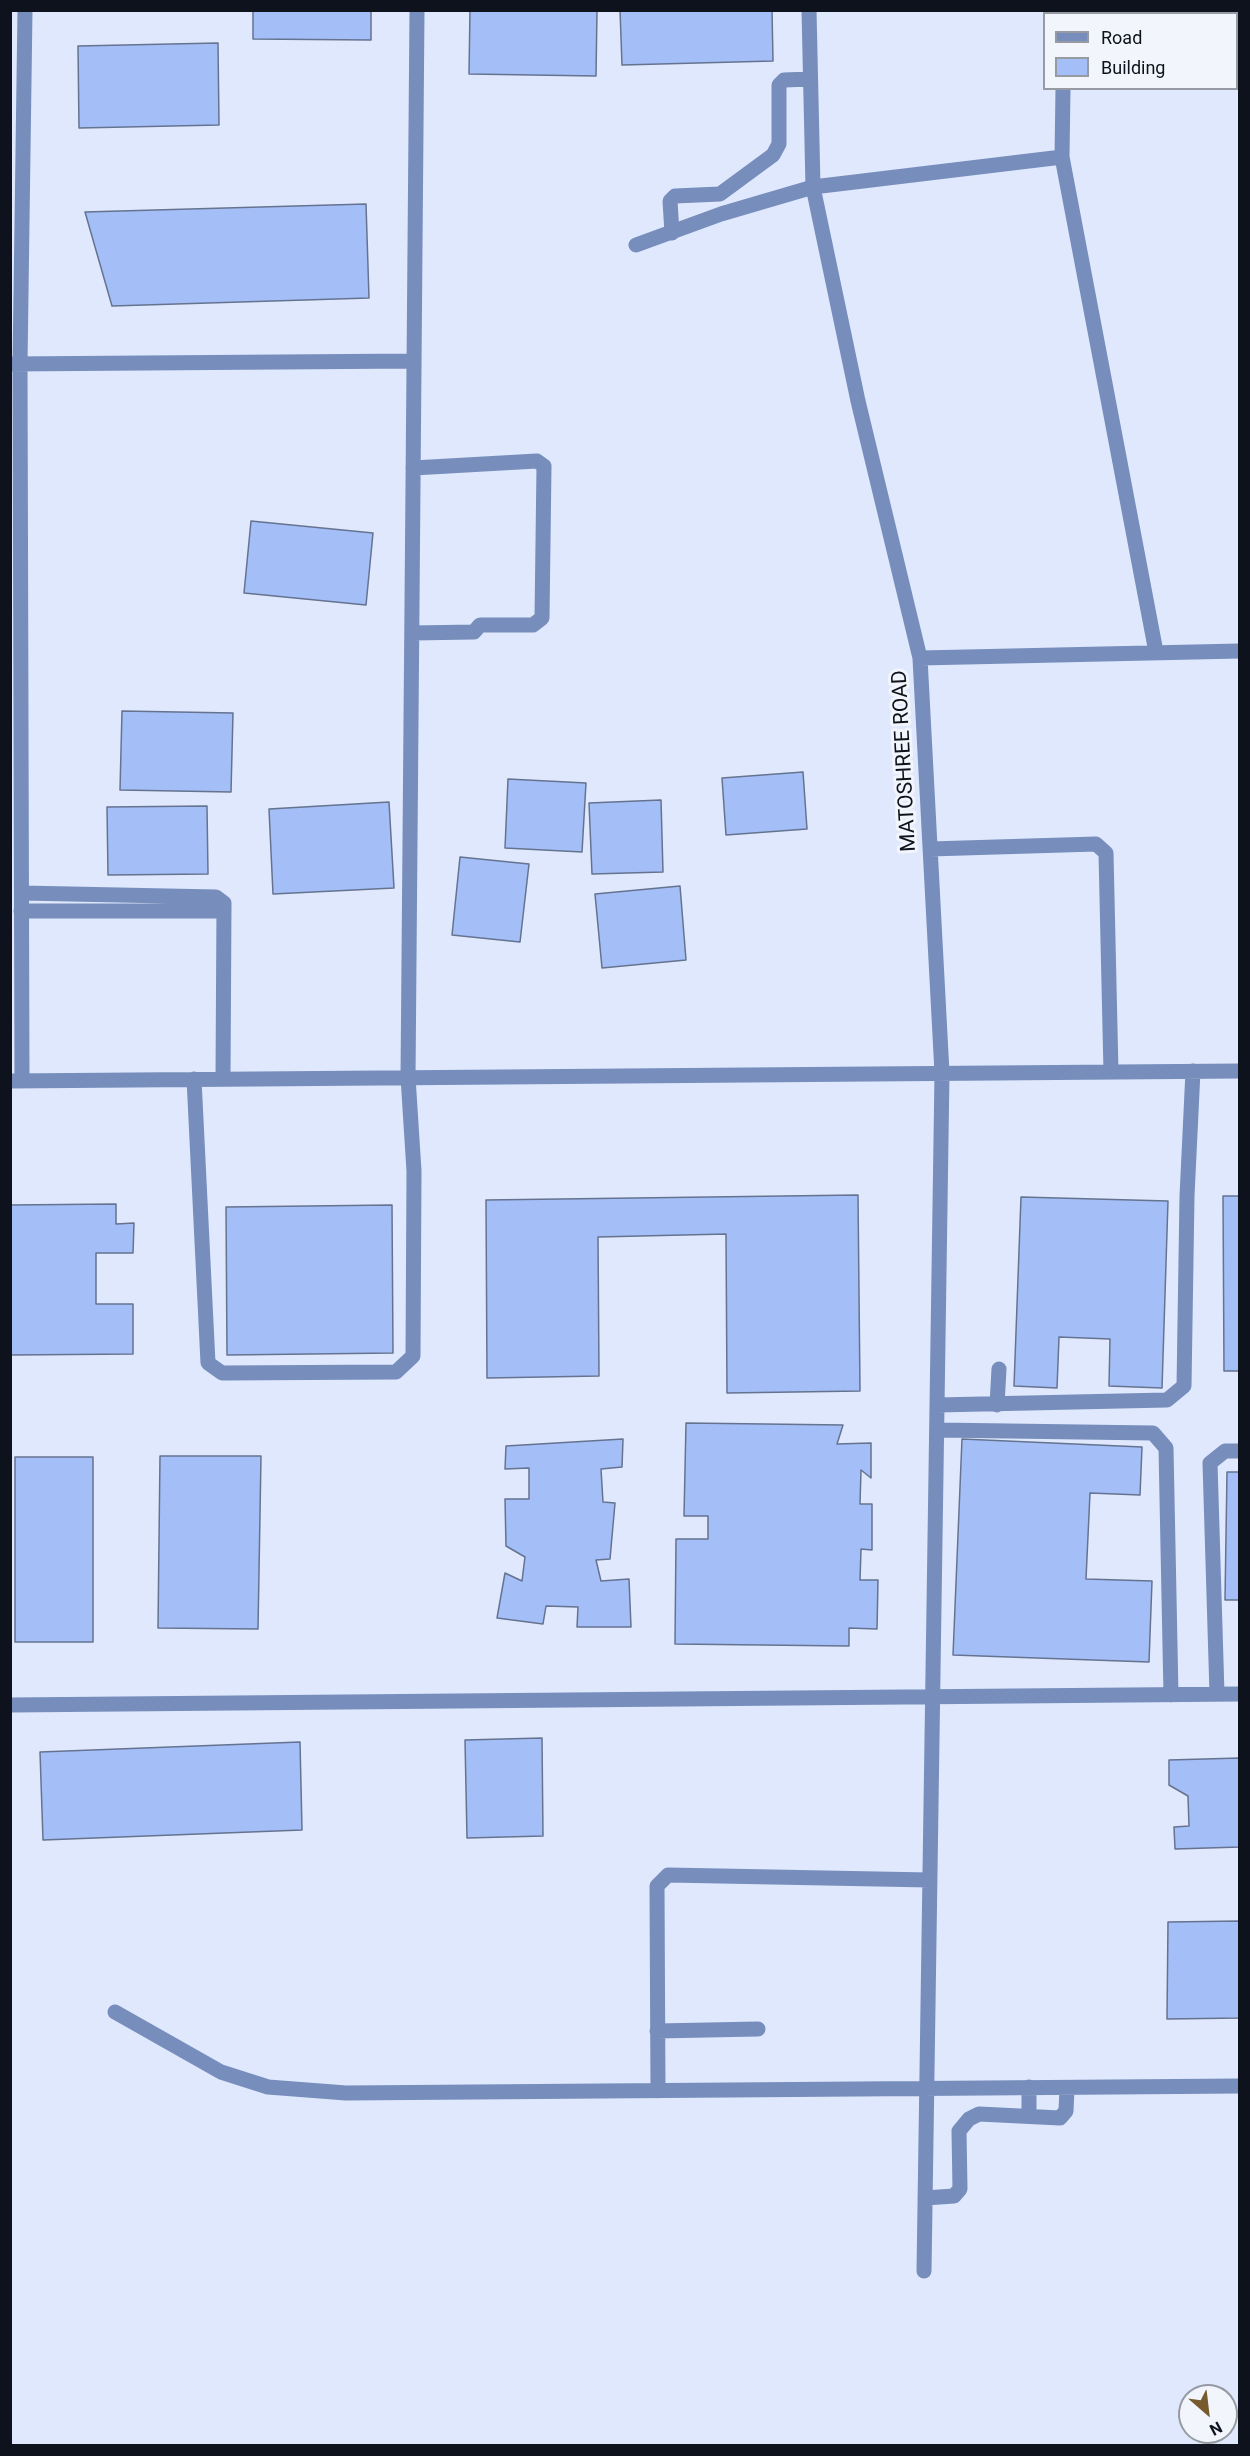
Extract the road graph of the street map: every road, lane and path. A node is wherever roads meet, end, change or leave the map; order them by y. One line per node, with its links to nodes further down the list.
1 (25, 10): 11 (street)
2 (417, 10): 10 (street)
3 (809, 10): 4 (street)
4 (810, 79): 7 (street); 8 (street)
5 (1063, 90): 6 (street)
6 (1062, 157): 7 (street); 18 (street)
7 (813, 187): 8 (street); 19 (street)
8 (672, 233): 9 (street)
9 (636, 245)
10 (414, 361): 11 (street); 14 (street)
11 (15, 364): 12 (street)
12 (15, 439): 13 (street)
13 (15, 468): 15 (street)
14 (413, 468): 16 (street); 16 (street)
15 (15, 498): 21 (street)
16 (412, 633): 28 (street)
17 (1239, 651): 18 (street, MATOSHREE ROAD)
18 (1156, 652): 19 (street, MATOSHREE ROAD)
19 (920, 658): 20 (street, MATOSHREE ROAD)
20 (930, 849): 26 (street); 27 (street, MATOSHREE ROAD)
21 (22, 893): 22 (street); 23 (street)
22 (21, 911): 23 (street); 31 (street)
23 (223, 911): 29 (street)
24 (1192, 1071): 25 (street); 26 (street); 34 (street)
25 (1239, 1071)
26 (1111, 1072): 27 (street)
27 (942, 1073): 28 (street); 33 (street, MATOSHREE ROAD)
28 (408, 1077): 29 (street); 30 (street)
29 (223, 1078): 30 (street)
30 (194, 1079): 31 (street)
31 (16, 1081)
32 (999, 1369): 34 (street)
33 (937, 1405): 34 (street); 35 (street, MATOSHREE ROAD)
34 (997, 1405)
35 (937, 1430): 39 (street); 40 (street, MATOSHREE ROAD)
36 (1239, 1451): 37 (street)
37 (1217, 1694): 38 (street); 39 (street)
38 (1239, 1694)
39 (1171, 1695): 40 (street)
40 (933, 1698): 41 (street); 42 (street, MATOSHREE ROAD)
41 (10, 1705)
42 (930, 1880): 45 (street); 50 (street, MATOSHREE ROAD)
43 (116, 2012): 51 (street)
44 (758, 2030): 45 (street)
45 (657, 2031): 51 (street)
46 (1239, 2086): 49 (street)
47 (985, 2087): 48 (street); 50 (street); 52 (street)
48 (1029, 2087): 49 (street); 53 (street)
49 (1067, 2088): 53 (street)
50 (927, 2089): 51 (street); 54 (street, MATOSHREE ROAD)
51 (658, 2091)
52 (987, 2115): 53 (street); 54 (street)
53 (1029, 2116)
54 (925, 2198): 55 (street, MATOSHREE ROAD)
55 (924, 2271)

